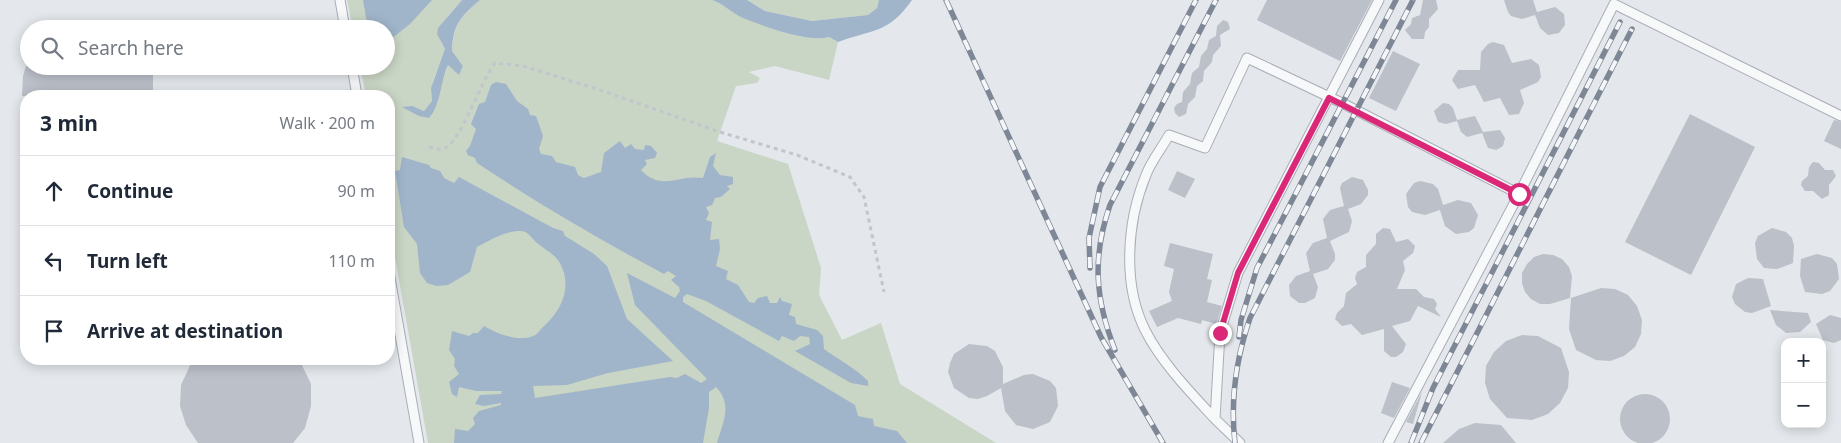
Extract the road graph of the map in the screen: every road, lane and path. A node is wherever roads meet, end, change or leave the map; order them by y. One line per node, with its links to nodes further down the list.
1 (340, 0): 3 (lane)
2 (1379, 0): 6 (lane)
3 (343, 20)
4 (354, 75): 5 (lane)
5 (356, 90)
6 (1329, 98): 9 (lane); 12 (lane); 12 (lane)
7 (1841, 116): 9 (lane)
8 (429, 147): 10 (path)
9 (1519, 194): 15 (lane)
10 (884, 292)
11 (395, 306): 13 (lane)
12 (1215, 420): 14 (lane)
13 (419, 443)
14 (1240, 443)
15 (1388, 443)

